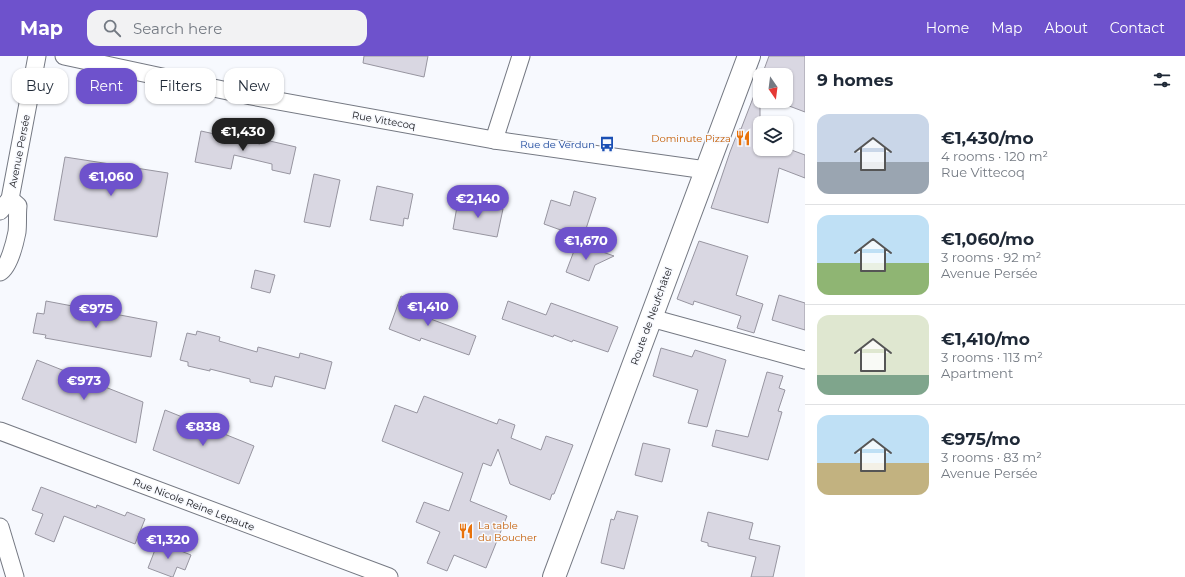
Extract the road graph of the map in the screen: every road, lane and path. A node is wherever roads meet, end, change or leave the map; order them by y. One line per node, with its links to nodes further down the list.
1 (37, 56): 7 (street, Avenue Persée)
2 (64, 56): 5 (street, Rue Vittecoq)
3 (521, 56): 5 (street)
4 (749, 56): 6 (main road, Route de Neufchâtel)
5 (494, 140): 6 (street, Rue Vittecoq)
6 (706, 170): 9 (main road, Route de Neufchâtel)
7 (5, 205): 8 (street, Avenue Persée)
8 (0, 272)
9 (651, 318): 10 (street); 15 (main road, Route de Neufchâtel)
10 (805, 360)
11 (0, 431): 14 (street, Rue Nicole Reine Lepaute)
12 (0, 527): 13 (street)
13 (15, 577)
14 (389, 577)
15 (554, 577)

